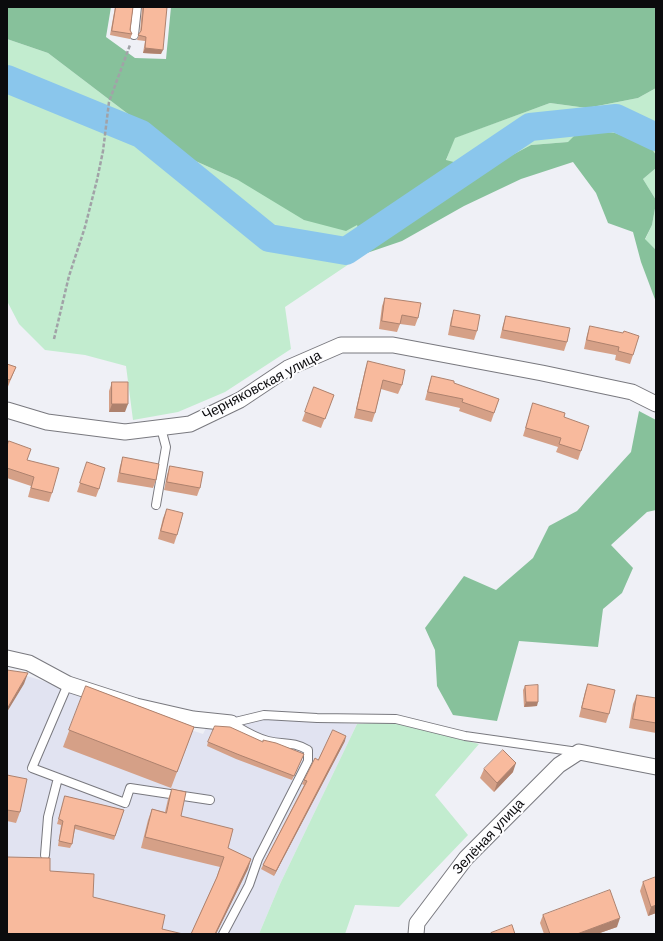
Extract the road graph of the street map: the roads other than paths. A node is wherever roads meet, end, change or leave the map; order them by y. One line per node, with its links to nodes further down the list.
1 (137, 7): 2 (lane)
2 (134, 35)
3 (656, 404): 5 (street, Черняковская улица)
4 (7, 410): 5 (street, Черняковская улица)
5 (161, 428): 6 (lane)
6 (156, 505)
7 (7, 658): 8 (street)
8 (68, 684): 9 (street); 12 (lane)
9 (231, 723): 10 (lane); 15 (lane)
10 (579, 752): 11 (street); 16 (street, Зелёная улица)
11 (656, 767)
12 (58, 778): 13 (lane); 14 (lane)
13 (210, 800)
14 (45, 855)
15 (223, 934)
16 (416, 934)

